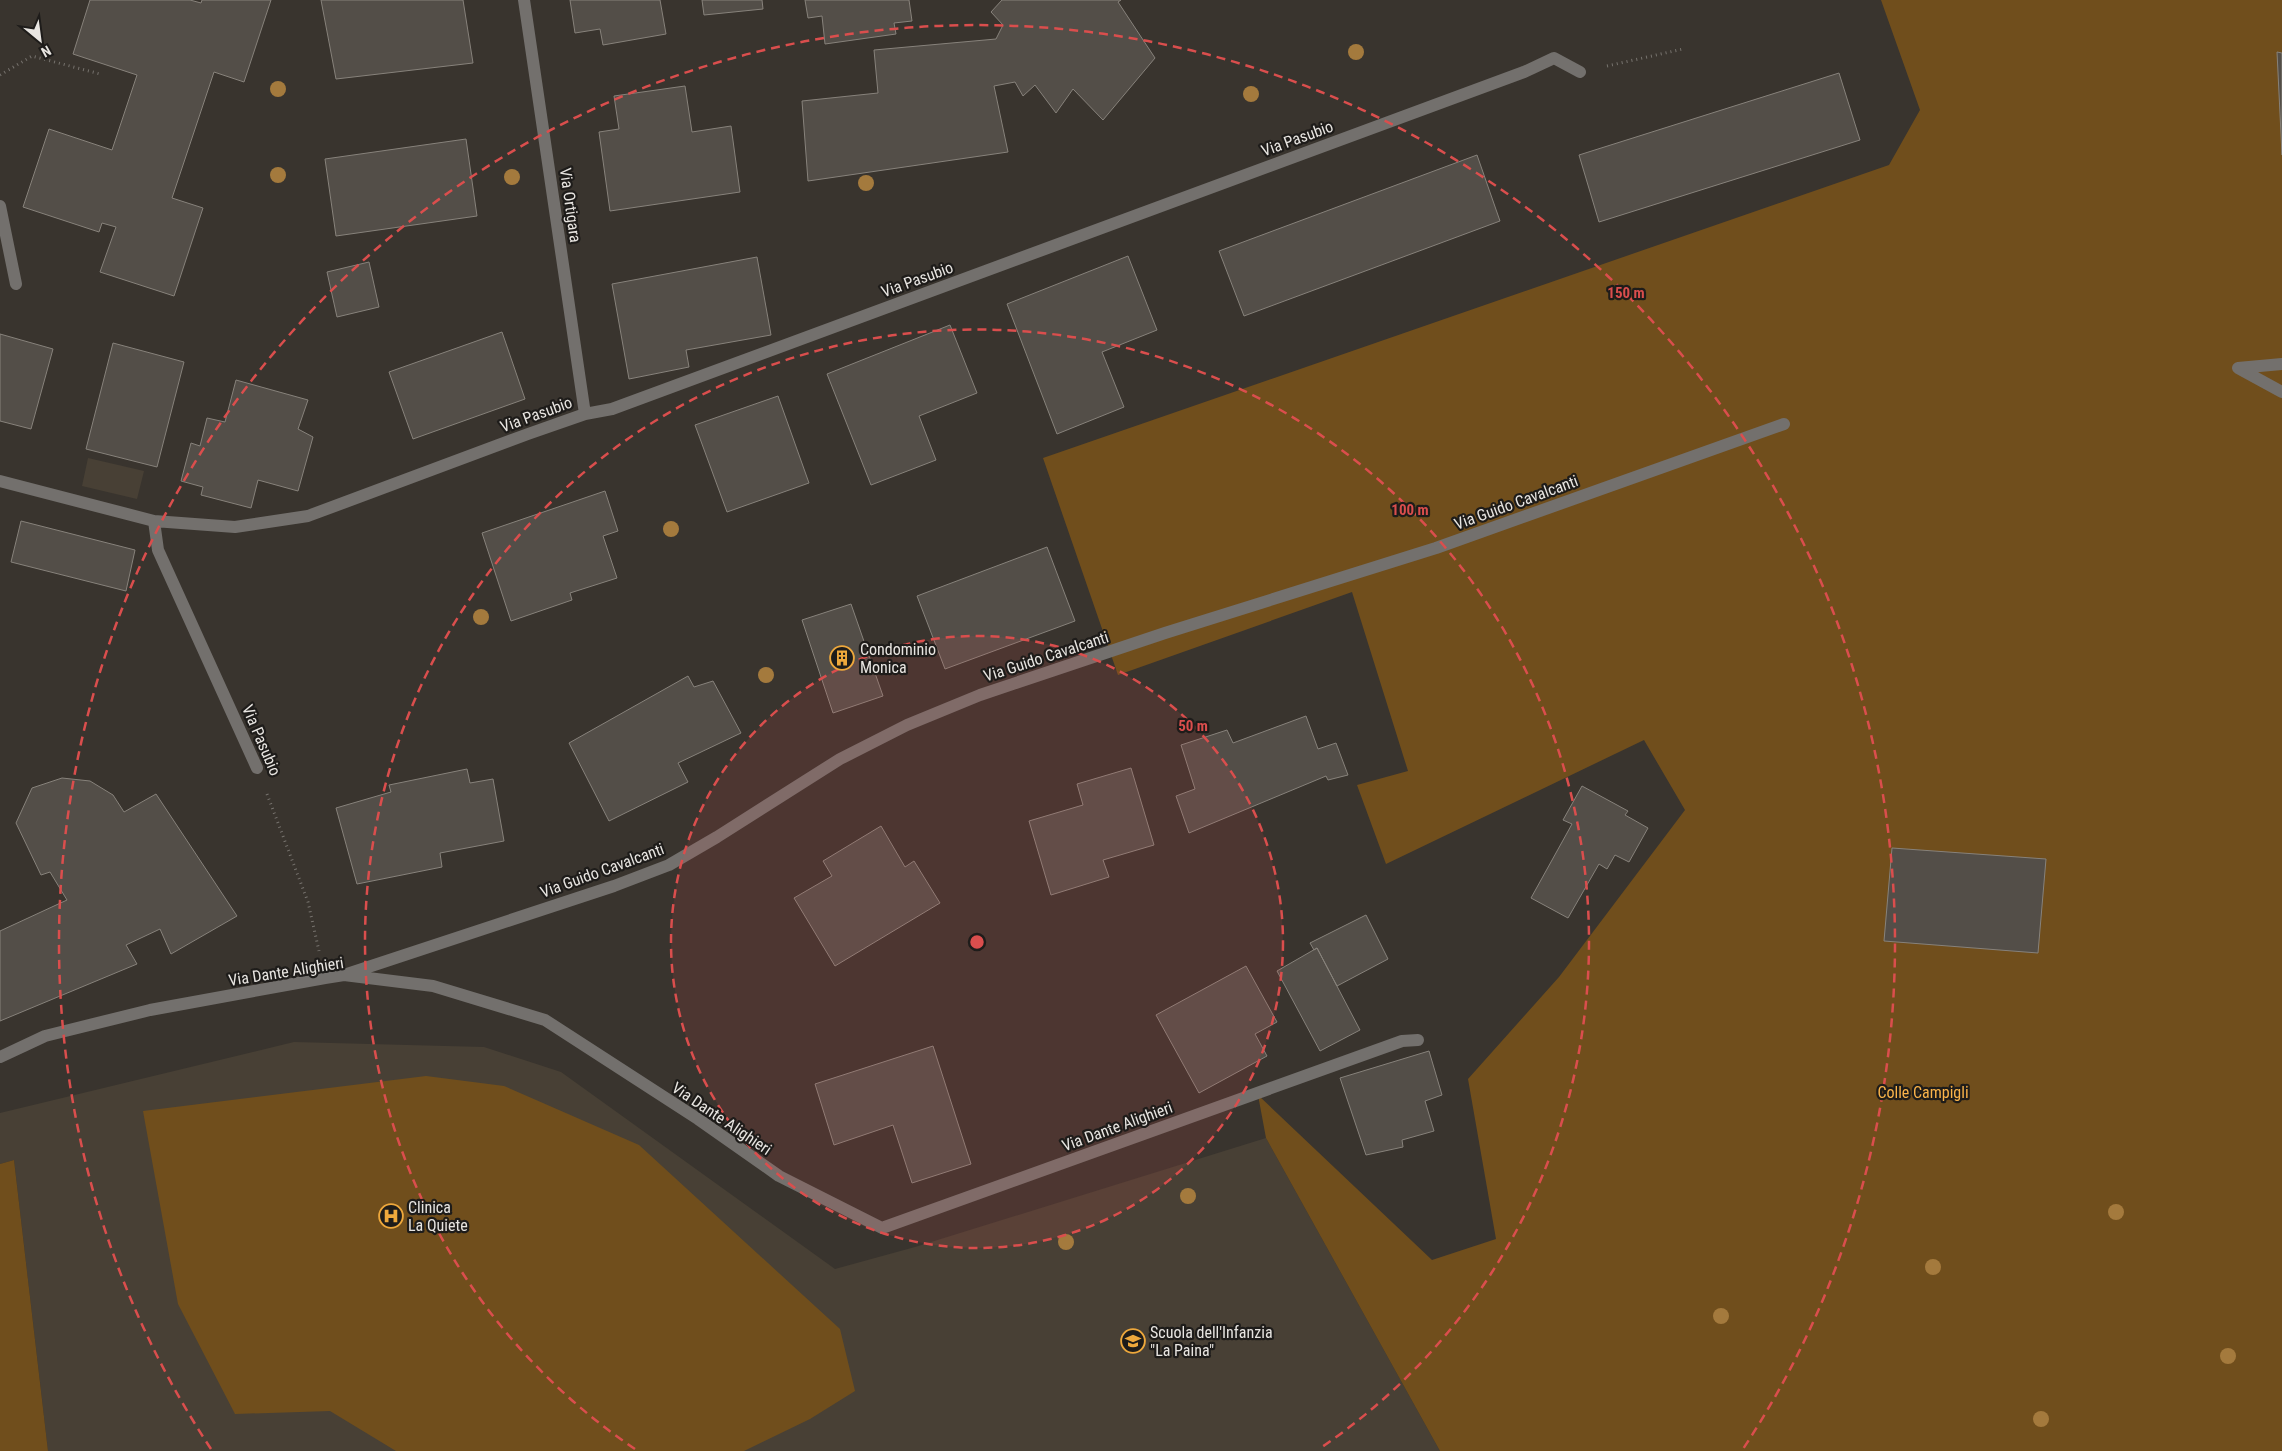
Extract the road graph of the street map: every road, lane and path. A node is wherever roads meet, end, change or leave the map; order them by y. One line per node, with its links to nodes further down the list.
1 (524, 0): 10 (street, Via Ortigara)
2 (1682, 49): 3 (path)
3 (1580, 72): 10 (street, Via Pasubio)
4 (100, 74): 5 (path)
5 (0, 75)
6 (0, 206): 7 (street)
7 (16, 284)
8 (2282, 364): 9 (street)
9 (2282, 392)
10 (585, 414): 13 (street, Via Pasubio)
11 (1784, 424): 15 (street, Via Guido Cavalcanti)
12 (0, 481): 13 (street, Via Pasubio)
13 (154, 521): 14 (street, Via Pasubio)
14 (257, 768): 16 (path, Via Pasubio)
15 (344, 975): 16 (street, Via Dante Alighieri); 17 (street, Via Dante Alighieri)
16 (325, 978): 18 (street, Via Dante Alighieri)
17 (1418, 1040)
18 (0, 1057)

